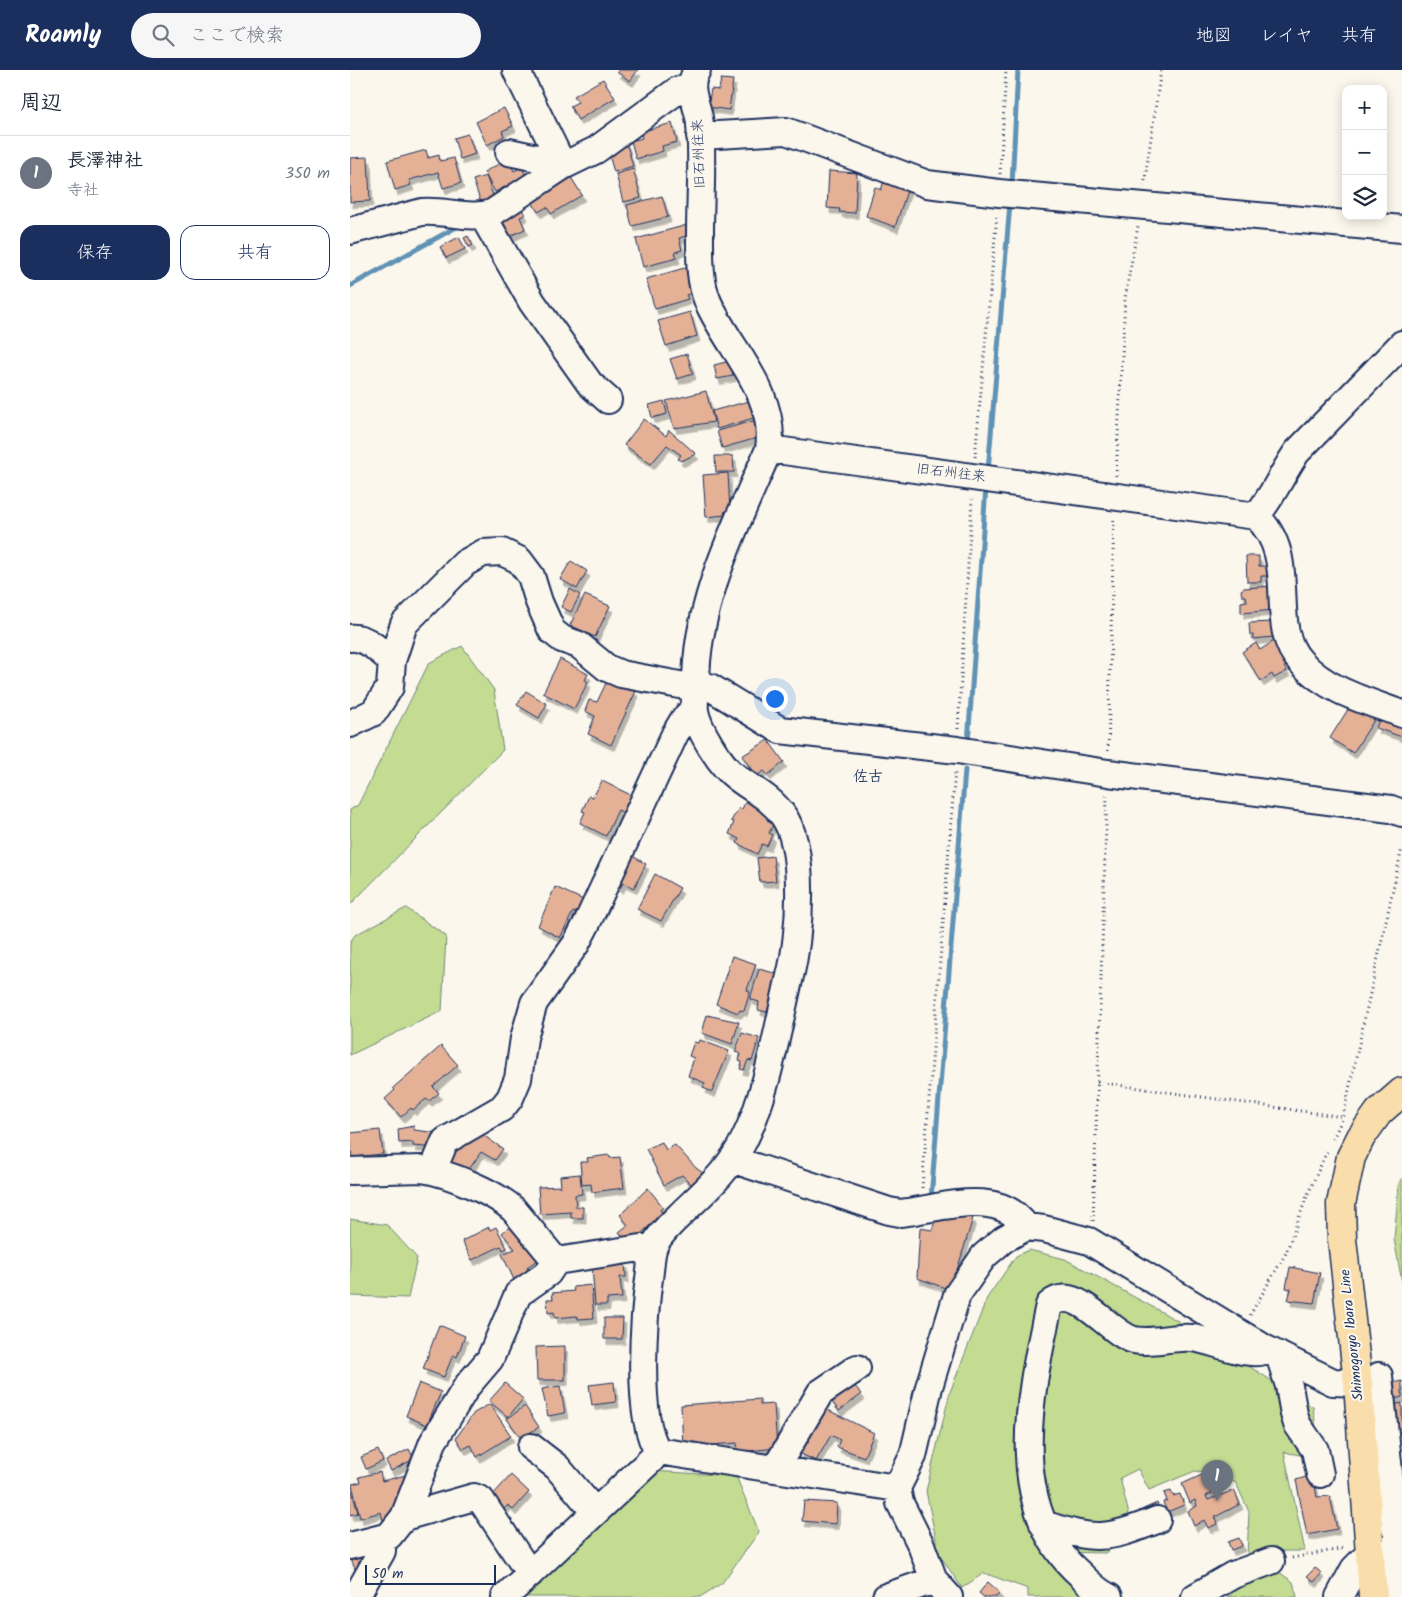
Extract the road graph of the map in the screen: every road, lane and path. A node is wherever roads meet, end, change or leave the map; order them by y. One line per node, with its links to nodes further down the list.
1 (516, 70): 7 (street)
2 (1006, 70): 8 (path)
3 (1160, 70): 9 (path)
4 (694, 78): 5 (street, 旧石州往来); 7 (street)
5 (700, 136): 8 (street); 15 (street, 旧石州往来)
6 (509, 152): 7 (street)
7 (563, 166): 10 (street)
8 (999, 193): 9 (street); 16 (path)
9 (1141, 205): 11 (street); 17 (path)
10 (483, 216): 12 (street); 14 (street)
11 (1402, 229)
12 (350, 231)
13 (1402, 344): 18 (street)
14 (608, 400)
15 (769, 449): 16 (street, 旧石州往来); 21 (street)
16 (973, 476): 17 (street, 旧石州往来); 24 (path)
17 (1115, 496): 18 (street, 旧石州往来); 25 (path)
18 (1256, 516): 22 (street)
19 (350, 638): 20 (street)
20 (392, 662): 21 (street); 23 (street)
21 (695, 698): 24 (street); 31 (street); 32 (street)
22 (1402, 714)
23 (350, 724)
24 (957, 750): 25 (street); 34 (path)
25 (1108, 773): 26 (street); 28 (path)
26 (1402, 813)
27 (1402, 848): 30 (path)
28 (1097, 1082): 30 (path); 36 (path)
29 (1402, 1092): 42 (main road, Shimogoryo Ibara Line)
30 (1343, 1117): 39 (path)
31 (734, 1160): 34 (street); 37 (street)
32 (433, 1170): 33 (street); 38 (street)
33 (350, 1172)
34 (920, 1211): 35 (street)
35 (1026, 1227): 36 (street); 47 (street)
36 (1089, 1241): 39 (street)
37 (654, 1246): 38 (street); 44 (street)
38 (556, 1261): 49 (street)
39 (1241, 1332): 40 (street)
40 (1273, 1352): 42 (street); 46 (street); 51 (street)
41 (858, 1368): 45 (street)
42 (1369, 1380): 52 (street); 55 (main road, Shimogoryo Ibara Line)
43 (531, 1447): 48 (street)
44 (658, 1450): 45 (street); 48 (street)
45 (775, 1469): 47 (street)
46 (1320, 1474)
47 (898, 1488): 59 (street)
48 (595, 1512): 58 (street)
49 (404, 1517): 53 (street); 58 (street)
50 (1157, 1520): 51 (street)
51 (1043, 1524): 64 (street)
52 (1401, 1534): 60 (street)
53 (382, 1538): 54 (street); 61 (street)
54 (350, 1546)
55 (1362, 1549): 56 (path); 60 (main road, Shimogoryo Ibara Line); 66 (street)
56 (1308, 1555)
57 (1272, 1561): 65 (street)
58 (530, 1574): 62 (street)
59 (941, 1589): 63 (street)
60 (1373, 1595)
61 (356, 1597)
62 (505, 1597)
63 (886, 1597)
64 (1109, 1597)
65 (1195, 1597)
66 (1339, 1597)

